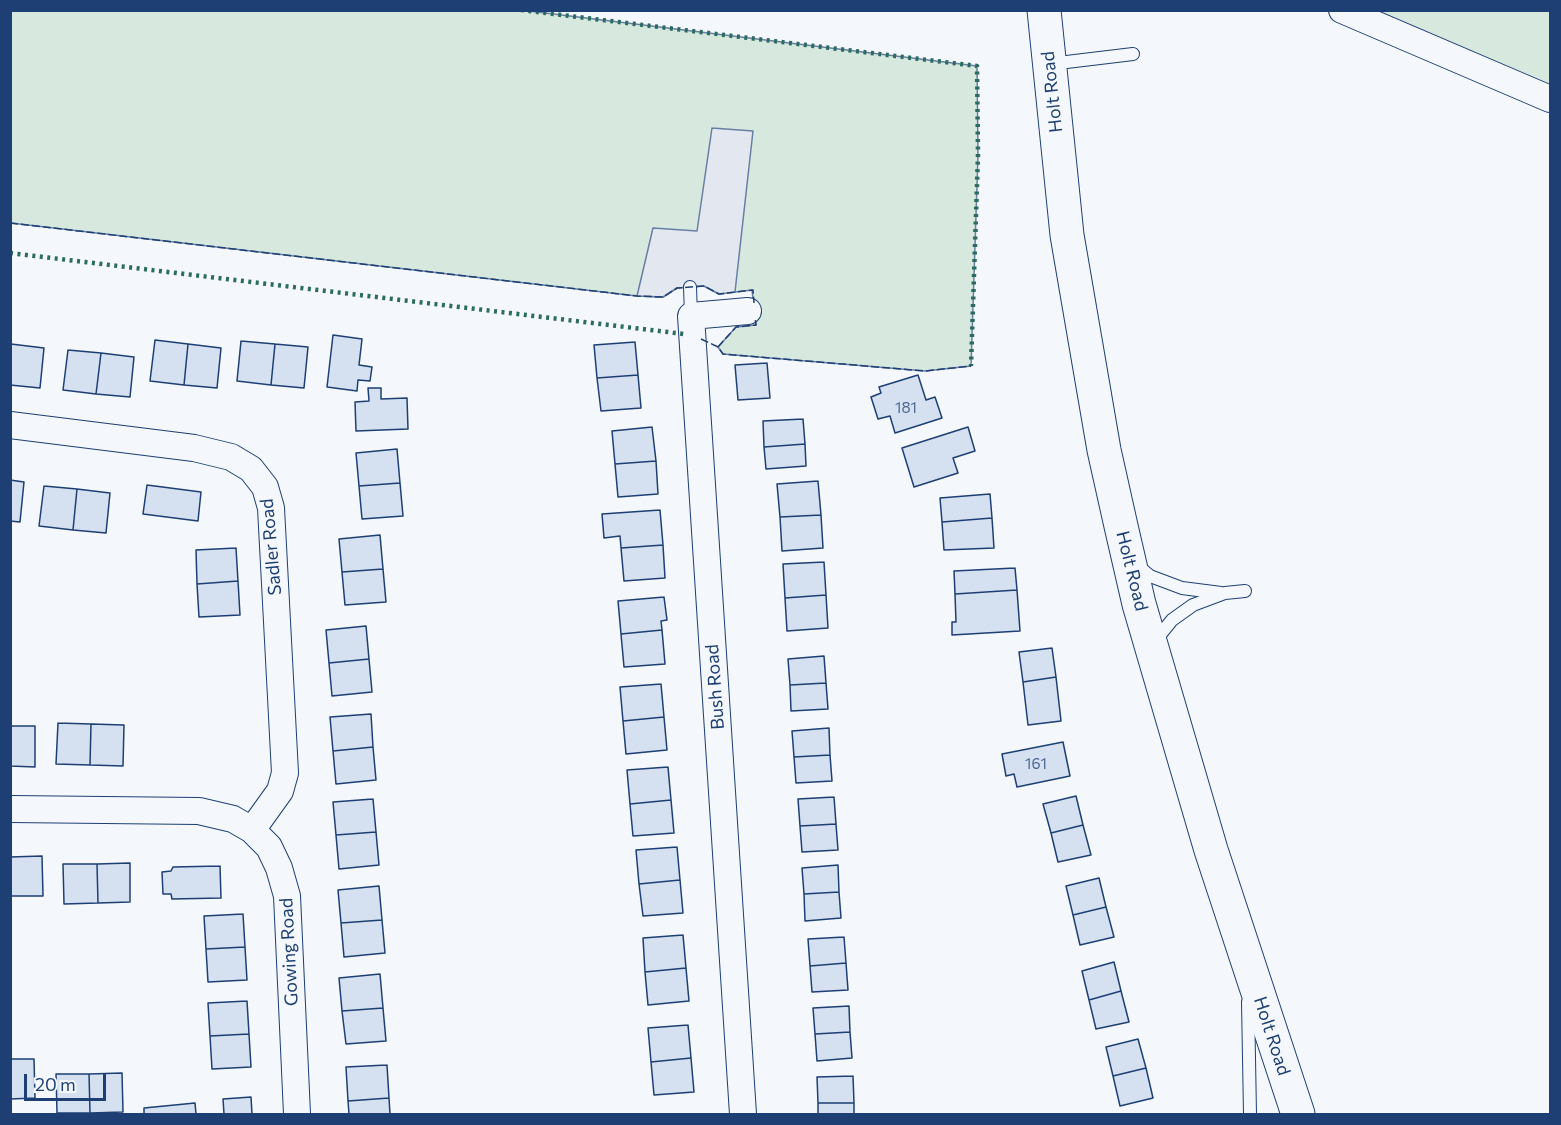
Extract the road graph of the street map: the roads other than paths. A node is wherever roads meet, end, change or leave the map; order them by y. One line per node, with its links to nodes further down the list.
1 (1044, 10): 4 (highway, Holt Road)
2 (1342, 10): 5 (street)
3 (1133, 54): 4 (lane)
4 (1048, 64): 10 (highway, Holt Road)
5 (1551, 99)
6 (690, 287): 8 (lane)
7 (748, 311): 8 (street)
8 (692, 316): 18 (street, Bush Road)
9 (10, 425): 15 (street, Sadler Road)
10 (1129, 559): 12 (lane); 13 (highway, Holt Road)
11 (1245, 591): 12 (lane)
12 (1226, 593): 13 (lane)
13 (1151, 645): 16 (highway, Holt Road)
14 (10, 809): 15 (street, Gowing Road)
15 (252, 830): 17 (street, Gowing Road)
16 (1248, 962): 19 (lane); 20 (highway, Holt Road)
17 (297, 1114)
18 (743, 1114)
19 (1250, 1114)
20 (1298, 1114)

